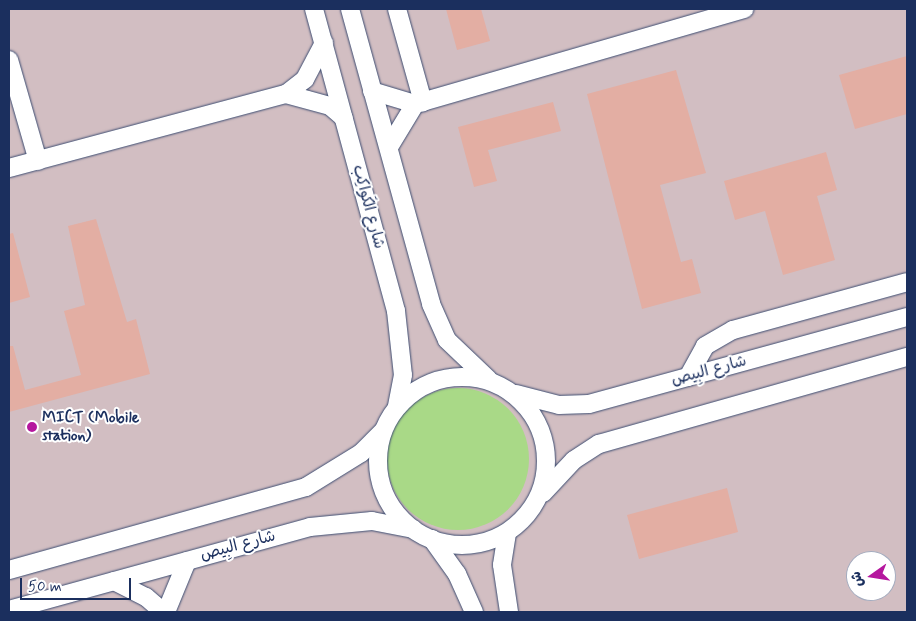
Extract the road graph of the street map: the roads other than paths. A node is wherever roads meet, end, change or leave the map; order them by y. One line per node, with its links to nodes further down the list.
1 (314, 9): 6 (street, شارع الكَواكِب)
2 (350, 9): 8 (street)
3 (397, 9): 10 (street)
4 (745, 9): 5 (street)
5 (709, 14): 10 (street)
6 (324, 43): 9 (street); 11 (street, شارع الكَواكِب)
7 (9, 60): 13 (street)
8 (372, 91): 10 (street); 12 (street)
9 (286, 94): 11 (street); 13 (street)
10 (419, 103): 12 (street)
11 (344, 118): 21 (street, شارع الكَواكِب)
12 (388, 147): 19 (street)
13 (38, 161): 14 (street)
14 (9, 168)
15 (907, 282): 18 (street)
16 (907, 317): 18 (street, شارع البِيص)
17 (907, 357): 23 (street)
18 (688, 377): 20 (street, شارع البِيص)
19 (493, 382): 20 (street); 21 (street)
20 (510, 391): 23 (street)
21 (397, 407): 22 (street)
22 (384, 431): 24 (street); 28 (street)
23 (536, 501): 25 (street)
24 (413, 529): 26 (street); 27 (street, شارع البِيص)
25 (507, 532): 26 (street); 33 (street)
26 (432, 539): 32 (street)
27 (186, 561): 29 (street, شارع البِيص); 31 (street)
28 (9, 570)
29 (114, 581): 30 (street, شارع البِيص); 31 (street)
30 (9, 610)
31 (165, 612)
32 (474, 612)
33 (509, 612)

